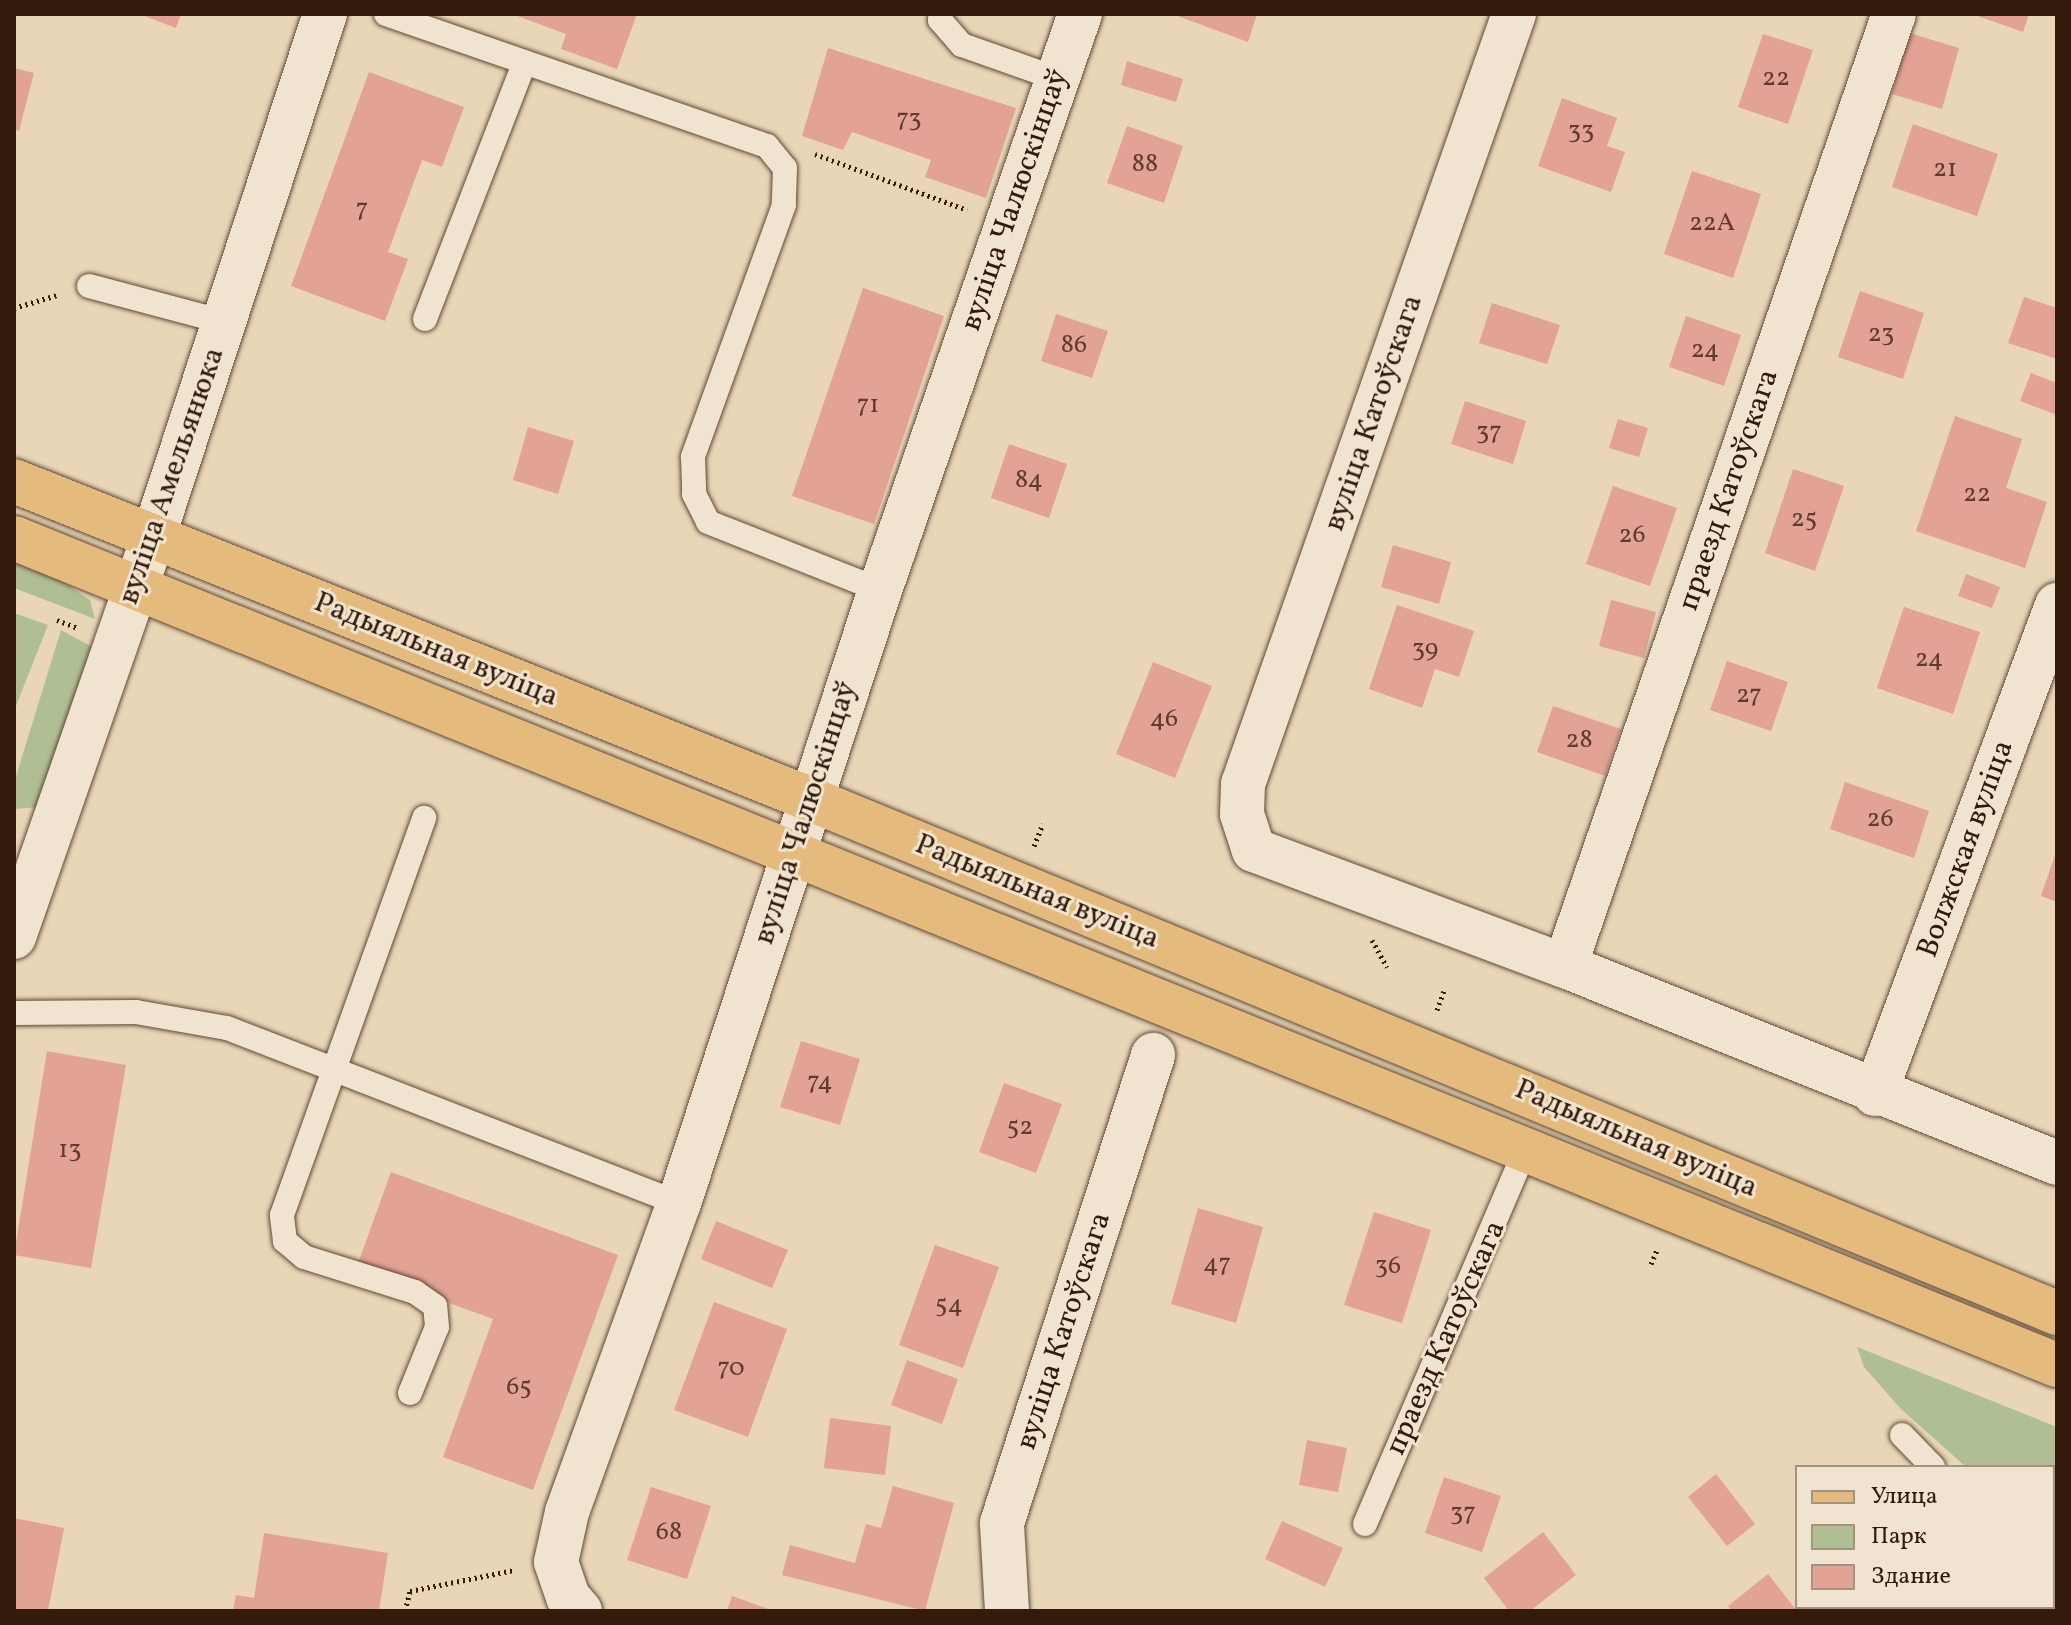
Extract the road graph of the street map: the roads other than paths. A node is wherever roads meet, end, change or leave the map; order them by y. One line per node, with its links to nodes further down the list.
1 (325, 14): 11 (street, вуліца Амельянюка)
2 (386, 14): 7 (lane)
3 (941, 14): 8 (lane)
4 (1080, 14): 8 (street, вуліца Чалюскінцаў)
5 (1514, 14): 22 (street, вуліца Катоўскага)
6 (1894, 14): 22 (street, праезд Катоўскага)
7 (524, 64): 10 (lane); 16 (lane)
8 (1058, 79): 16 (street, вуліца Чалюскінцаў)
9 (89, 286): 11 (lane)
10 (425, 319)
11 (224, 322): 14 (street, вуліца Амельянюка)
12 (14, 481): 14 (main road, Радыяльная вуліца)
13 (14, 538): 15 (main road, Радыяльная вуліца)
14 (153, 538): 15 (street, вуліца Амельянюка); 18 (main road, Радыяльная вуліца)
15 (136, 588): 20 (main road, Радыяльная вуліца); 21 (street, вуліца Амельянюка)
16 (880, 590): 18 (street, вуліца Чалюскінцаў)
17 (2057, 605): 26 (street, Волжская вуліца)
18 (810, 799): 20 (street, вуліца Чалюскінцаў); 30 (main road, Радыяльная вуліца)
19 (424, 818): 25 (lane)
20 (792, 855): 27 (main road, Радыяльная вуліца); 29 (street, вуліца Чалюскінцаў)
21 (14, 937)
22 (1565, 966): 26 (street)
23 (14, 1013): 25 (lane)
24 (1153, 1055): 37 (street, вуліца Катоўскага)
25 (334, 1072): 29 (lane); 32 (lane)
26 (1875, 1094): 28 (street)
27 (1525, 1150): 31 (main road, Радыяльная вуліца); 35 (lane, праезд Катоўскага)
28 (2057, 1163)
29 (679, 1203): 36 (street, вуліца Чалюскінцаў)
30 (2057, 1313)
31 (2057, 1365)
32 (410, 1393)
33 (1902, 1435): 34 (lane)
34 (1931, 1465)
35 (1365, 1524)
36 (580, 1611)
37 (1007, 1611)

